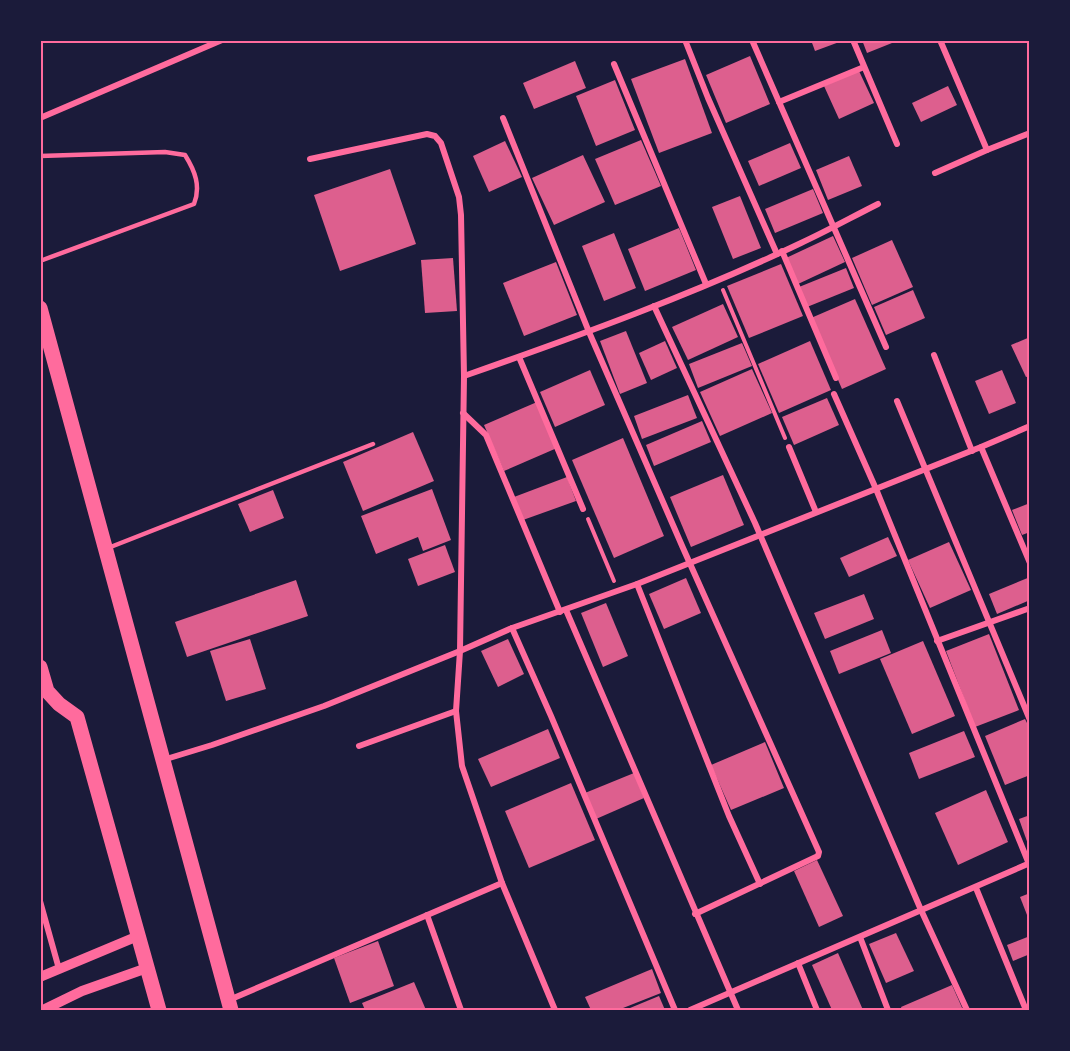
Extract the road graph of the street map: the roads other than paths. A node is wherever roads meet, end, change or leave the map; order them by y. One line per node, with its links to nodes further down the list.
1 (222, 40): 9 (street)
2 (685, 40): 19 (street)
3 (752, 40): 8 (street)
4 (853, 40): 7 (street)
5 (940, 40): 13 (street)
6 (614, 64): 21 (street)
7 (864, 67): 8 (street); 12 (street)
8 (779, 102): 18 (street)
9 (40, 118)
10 (502, 118): 24 (street)
11 (1029, 133): 13 (street)
12 (897, 144)
13 (987, 150): 16 (street)
14 (40, 156): 20 (lane)
15 (310, 159): 28 (street)
16 (935, 173)
17 (878, 204): 18 (street)
18 (833, 226): 19 (street); 25 (street)
19 (780, 252): 21 (street); 29 (street)
20 (40, 261)
21 (706, 284): 22 (street)
22 (654, 306): 24 (street); 42 (street)
23 (40, 308): 43 (main road)
24 (589, 332): 27 (street); 44 (street)
25 (886, 347)
26 (934, 356): 37 (street)
27 (519, 357): 28 (street); 40 (street)
28 (464, 376): 32 (street)
29 (836, 378)
30 (834, 394): 39 (street)
31 (897, 401): 38 (street)
32 (464, 413): 48 (street); 52 (street)
33 (1029, 426): 36 (street)
34 (373, 444): 43 (lane)
35 (789, 447): 41 (street)
36 (981, 447): 37 (street); 45 (street)
37 (972, 451): 38 (street)
38 (926, 469): 39 (street); 49 (street)
39 (876, 489): 41 (street); 51 (street)
40 (583, 509)
41 (816, 512): 42 (street)
42 (760, 535): 44 (street); 63 (street)
43 (105, 549): 57 (main road)
44 (689, 562): 46 (street); 60 (street)
45 (1029, 563)
46 (637, 584): 48 (street); 60 (street)
47 (1029, 609): 49 (street)
48 (563, 611): 50 (street); 64 (street)
49 (989, 623): 51 (street); 55 (street)
50 (512, 628): 52 (street); 78 (street)
51 (937, 641): 58 (street)
52 (460, 651): 54 (street); 57 (street)
53 (40, 667): 66 (main road)
54 (456, 711): 56 (street); 59 (street)
55 (1029, 720)
56 (359, 746)
57 (163, 760): 73 (main road)
58 (1029, 863): 61 (street)
59 (502, 883): 65 (street); 77 (street)
60 (760, 884): 64 (street)
61 (976, 888): 63 (street); 84 (street)
62 (40, 901): 70 (street)
63 (921, 910): 67 (street); 83 (street)
64 (695, 914): 72 (street)
65 (427, 915): 73 (street); 76 (street)
66 (138, 936): 69 (main road); 70 (street)
67 (860, 937): 68 (street); 82 (street)
68 (798, 963): 72 (street); 81 (street)
69 (147, 968): 74 (street); 75 (main road)
70 (59, 969): 71 (street)
71 (40, 977)
72 (730, 992): 79 (street); 80 (street)
73 (229, 1006)
74 (44, 1011)
75 (159, 1011)
76 (461, 1011)
77 (555, 1011)
78 (675, 1011)
79 (690, 1011)
80 (738, 1011)
81 (817, 1011)
82 (888, 1011)
83 (967, 1011)
84 (1026, 1011)

